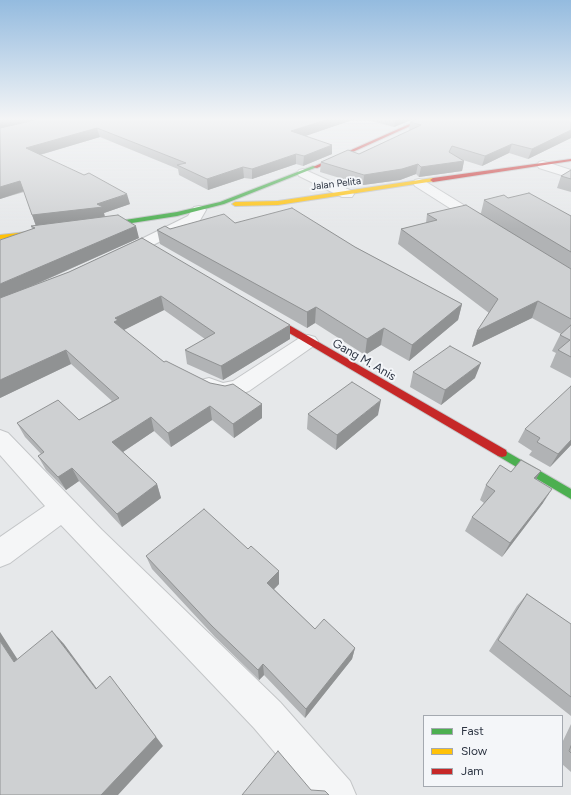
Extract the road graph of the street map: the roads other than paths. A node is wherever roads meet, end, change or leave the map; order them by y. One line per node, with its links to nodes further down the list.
1 (343, 155): 4 (street)
2 (571, 160): 3 (street, Jalan Pelita)
3 (542, 165): 5 (street); 6 (street, Jalan Pelita)
4 (303, 173): 7 (street); 8 (street)
5 (571, 174)
6 (419, 183): 7 (street, Jalan Pelita); 12 (street)
7 (347, 194): 8 (street, Jalan Pelita)
8 (222, 203): 9 (street)
9 (199, 210): 10 (street); 14 (street)
10 (94, 226)
11 (54, 231): 13 (street)
12 (494, 231)
13 (0, 237)
14 (110, 260)
15 (254, 309): 16 (street, Gang M. Anis)
16 (308, 341): 17 (street); 19 (street, Gang M. Anis)
17 (194, 378)
18 (0, 439): 20 (street)
19 (571, 494)
20 (63, 508): 21 (street); 22 (street)
21 (0, 554)
22 (336, 795)

